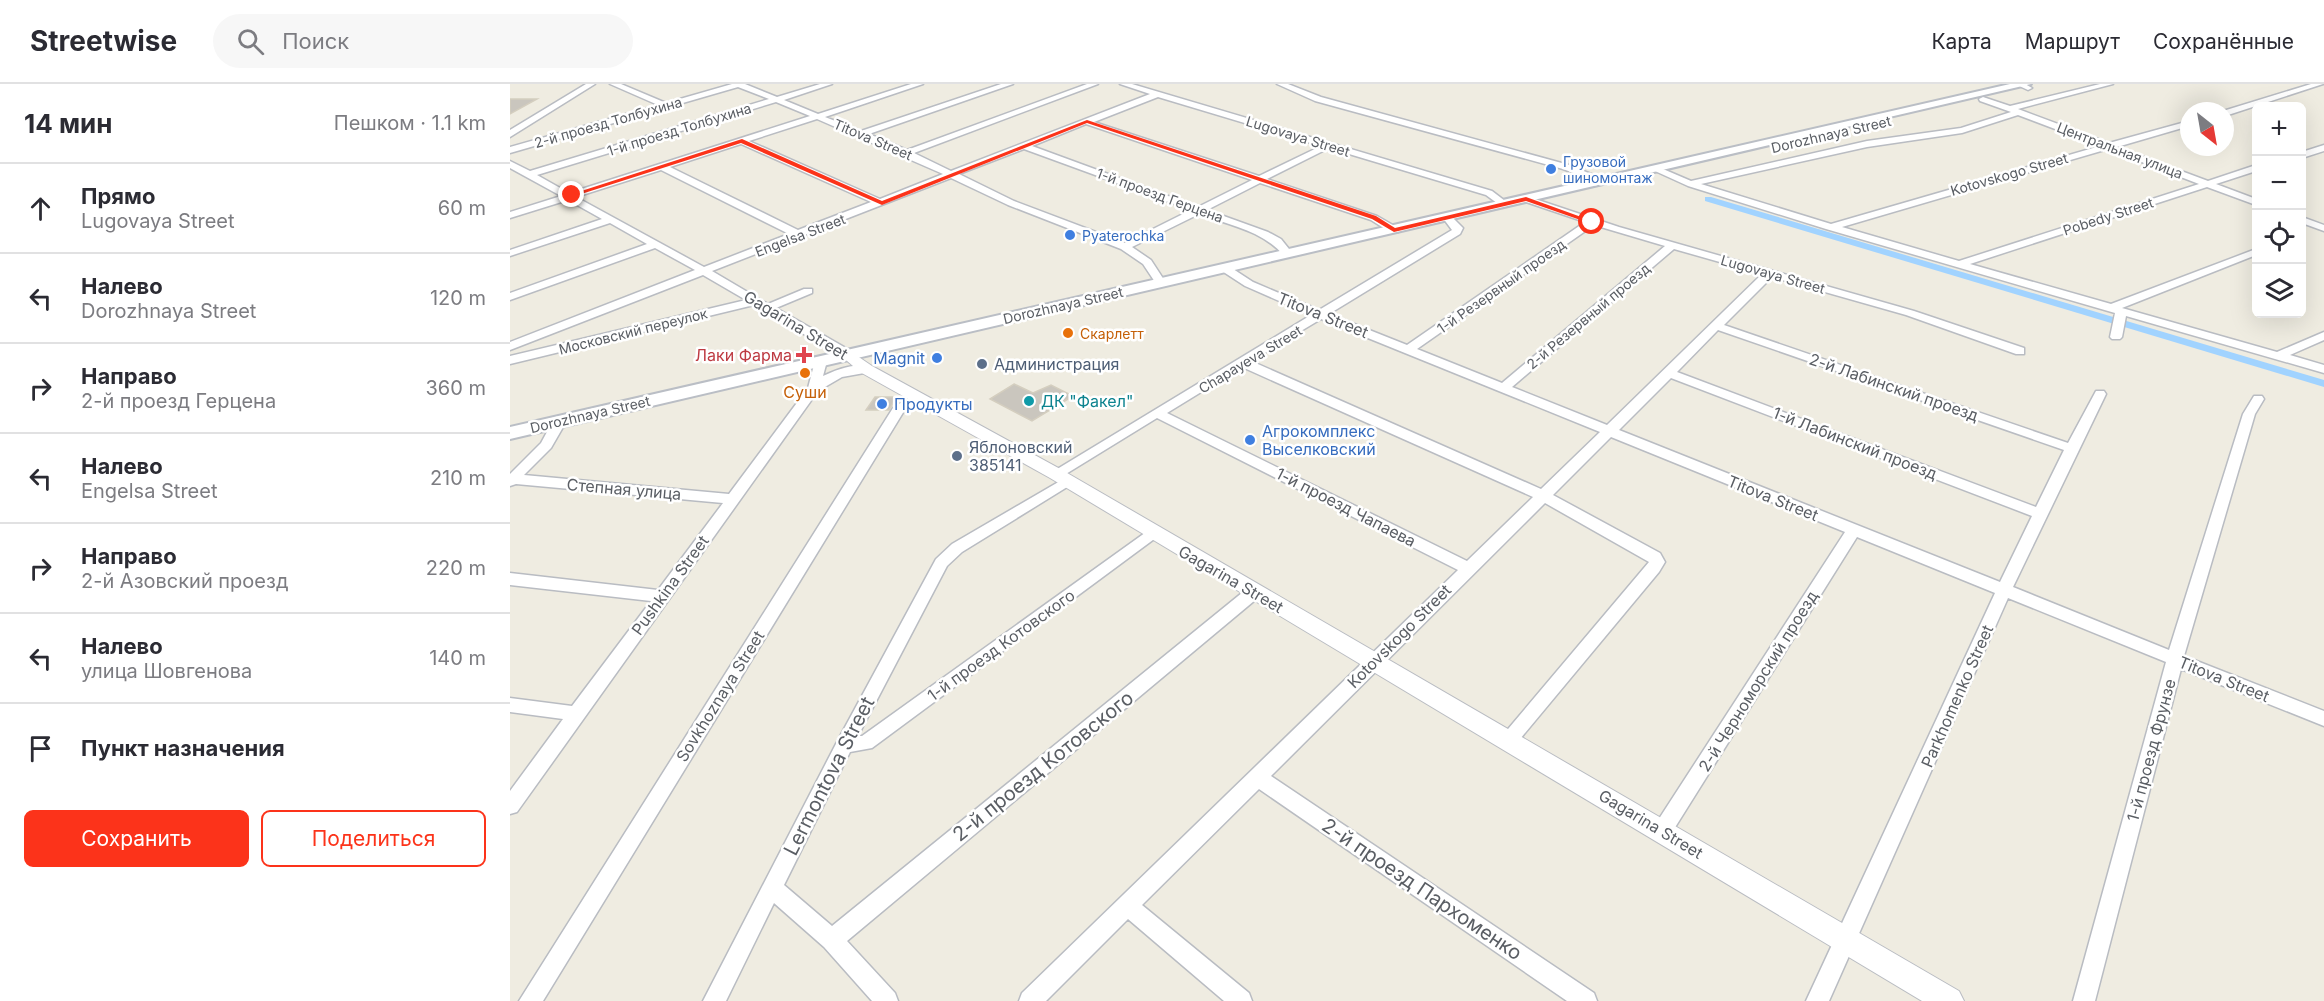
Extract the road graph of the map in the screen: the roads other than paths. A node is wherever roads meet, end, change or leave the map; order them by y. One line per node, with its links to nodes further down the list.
1 (591, 84): 24 (street)
2 (614, 84): 17 (street)
3 (739, 84): 16 (street, Titova Street); 17 (street, 2-й проезд Толбухина)
4 (828, 84): 16 (street, 1-й проезд Толбухина)
5 (919, 84): 21 (street)
6 (1009, 84): 25 (street)
7 (1094, 84): 32 (street)
8 (1124, 84): 14 (street, Lugovaya Street)
9 (1281, 84): 41 (street)
10 (2044, 84): 13 (main road, Dorozhnaya Street)
11 (2109, 84): 18 (street)
12 (2319, 84): 19 (street)
13 (2023, 85): 15 (main road, Dorozhnaya Street); 41 (main road, Dorozhnaya Street)
14 (1157, 94): 22 (street, Engelsa Street); 27 (street, Lugovaya Street)
15 (1983, 99): 18 (street, Центральная улица); 37 (main road, Dorozhnaya Street)
16 (776, 100): 21 (street, Titova Street); 38 (street, 1-й проезд Толбухина)
17 (666, 105): 31 (street, 2-й проезд Толбухина)
18 (2010, 109): 20 (street, Центральная улица)
19 (2234, 110)
20 (2020, 112): 28 (street, Центральная улица); 43 (street)
21 (818, 116): 25 (street, Titova Street); 26 (street)
22 (1087, 122): 29 (street, Engelsa Street); 40 (street)
23 (2180, 125): 28 (street, Kotovskogo Street)
24 (510, 134)
25 (862, 134): 32 (street, Titova Street)
26 (742, 141): 35 (street); 47 (street)
27 (1329, 145): 40 (street); 48 (street, Lugovaya Street)
28 (2109, 145): 42 (street, Центральная улица); 55 (street, Kotovskogo Street)
29 (1025, 146): 39 (street, Engelsa Street); 49 (street, 1-й проезд Герцена)
30 (2324, 148): 33 (street)
31 (510, 150)
32 (907, 153): 39 (street, Titova Street)
33 (2306, 153)
34 (510, 164): 38 (street, Gagarina Street)
35 (661, 166): 44 (street); 59 (street)
36 (2252, 169): 42 (street, Pobedy Street)
37 (1660, 171): 41 (main road, Dorozhnaya Street); 43 (street)
38 (530, 174): 44 (street, Gagarina Street)
39 (954, 175): 47 (street, Engelsa Street); 62 (street, Titova Street)
40 (1260, 179): 49 (street); 57 (street)
41 (1610, 179): 45 (main road, Dorozhnaya Street)
42 (2208, 183): 46 (street, Центральная улица); 66 (street, Pobedy Street)
43 (1691, 184): 55 (street)
44 (568, 196): 50 (street); 52 (street, Gagarina Street)
45 (1526, 199): 48 (main road, Dorozhnaya Street); 53 (street, Lugovaya Street)
46 (2252, 200)
47 (882, 203): 59 (street, Engelsa Street)
48 (1504, 204): 51 (main road, Dorozhnaya Street)
49 (1198, 209): 62 (street); 64 (street, 1-й проезд Герцена)
50 (510, 215)
51 (1448, 218): 57 (main road, Dorozhnaya Street); 76 (street, Chapayeva Street)
52 (609, 220): 60 (street, Gagarina Street); 63 (street)
53 (1592, 222): 61 (street, Lugovaya Street); 81 (street, 1-й Резервный проезд)
54 (2306, 222): 56 (street)
55 (1830, 227): 66 (street)
56 (2323, 227): 58 (street)
57 (1394, 230): 64 (main road, Dorozhnaya Street)
58 (2306, 233)
59 (800, 235): 68 (street, Engelsa Street)
60 (653, 245): 68 (street, Gagarina Street); 72 (street)
61 (1672, 246): 69 (street, Lugovaya Street); 91 (street, 2-й Резервный проезд)
62 (1125, 247): 70 (street, Titova Street)
63 (510, 253)
64 (1288, 254): 67 (main road, Dorozhnaya Street)
65 (2252, 254): 75 (street)
66 (1960, 264): 75 (street)
67 (1226, 269): 70 (main road, Dorozhnaya Street); 76 (street, Titova Street)
68 (704, 271): 73 (street, Gagarina Street); 80 (street, Engelsa Street)
69 (1770, 273): 77 (street, Kotovskogo Street); 82 (street, Lugovaya Street)
70 (1161, 283): 83 (main road, Dorozhnaya Street)
71 (808, 291): 74 (street)
72 (510, 297)
73 (755, 301): 74 (street, Gagarina Street); 85 (street, Московский переулок)
74 (767, 308): 83 (street, Gagarina Street)
75 (2116, 310): 78 (street); 84 (street)
76 (1322, 315): 81 (street, Titova Street); 87 (street, Chapayeva Street)
77 (1717, 326): 90 (street, Kotovskogo Street); 100 (street, 2-й Лабинский проезд)
78 (2116, 336)
79 (2324, 336): 84 (street)
80 (510, 346)
81 (1409, 349): 91 (street, Titova Street)
82 (2020, 351)
83 (847, 354): 86 (main road, Dorozhnaya Street); 88 (street, Gagarina Street)
84 (2278, 356): 89 (street)
85 (510, 360)
86 (821, 361): 92 (street, Pushkina Street); 97 (main road, Dorozhnaya Street)
87 (1244, 363): 96 (street, Chapayeva Street); 103 (street)
88 (866, 369): 92 (street); 94 (street, Gagarina Street)
89 (2324, 369)
90 (1668, 373): 98 (street, Kotovskogo Street); 105 (street, 1-й Лабинский проезд)
91 (1505, 387): 98 (street, Titova Street)
92 (814, 388): 104 (street, Pushkina Street)
93 (2100, 394): 100 (street, Parkhomenko Street)
94 (915, 398): 101 (street, Gagarina Street); 128 (street, Sovkhoznaya Street)
95 (2258, 399): 114 (street, 1-й проезд Фрунзе)
96 (1159, 414): 101 (street, Chapayeva Street); 109 (street, 1-й проезд Чапаева)
97 (559, 422): 99 (main road, Dorozhnaya Street); 102 (street)
98 (1611, 431): 103 (street, Kotovskogo Street); 106 (street, Titova Street)
99 (510, 433)
100 (2071, 448): 105 (street, Parkhomenko Street)
101 (1062, 477): 107 (street, Gagarina Street); 108 (street, Chapayeva Street)
102 (512, 481): 104 (street, Степная улица)
103 (1544, 496): 109 (street, Kotovskogo Street); 119 (street)
104 (734, 499): 113 (street, Pushkina Street)
105 (2041, 514): 111 (street, Parkhomenko Street)
106 (1853, 531): 111 (street, Titova Street); 123 (street, 2-й Черноморский проезд)
107 (1154, 534): 112 (street, Gagarina Street); 120 (street, 1-й проезд Котовского)
108 (948, 554): 120 (street, Lermontova Street)
109 (1468, 568): 115 (street, Kotovskogo Street)
110 (510, 579): 113 (street)
111 (2005, 590): 114 (street, Titova Street); 127 (street, Parkhomenko Street)
112 (1254, 592): 115 (street, Gagarina Street); 126 (street, 2-й проезд Котовского)
113 (661, 596): 117 (street, Pushkina Street)
114 (2175, 659): 118 (street, Titova Street); 136 (street, 1-й проезд Фрунзе)
115 (1372, 663): 119 (street, Gagarina Street); 121 (street, Kotovskogo Street)
116 (510, 705): 117 (street)
117 (576, 714): 122 (street, Pushkina Street)
118 (2324, 720)
119 (1509, 740): 123 (street, Gagarina Street)
120 (843, 745): 124 (street, Lermontova Street)
121 (1257, 777): 125 (street, Kotovskogo Street); 133 (street, 2-й проезд Пархоменко)
122 (510, 806)
123 (1662, 831): 127 (street, Gagarina Street)
124 (772, 888): 126 (street); 129 (street, Lermontova Street)
125 (1127, 904): 131 (street, Kotovskogo Street); 132 (street)
126 (832, 940): 130 (street)
127 (1846, 942): 134 (street, Parkhomenko Street); 135 (street, Gagarina Street)
128 (530, 1001)
129 (714, 1001)
130 (887, 1001)
131 (1030, 1001)
132 (1241, 1001)
133 (1586, 1001)
134 (1817, 1001)
135 (1948, 1001)
136 (2084, 1001)

